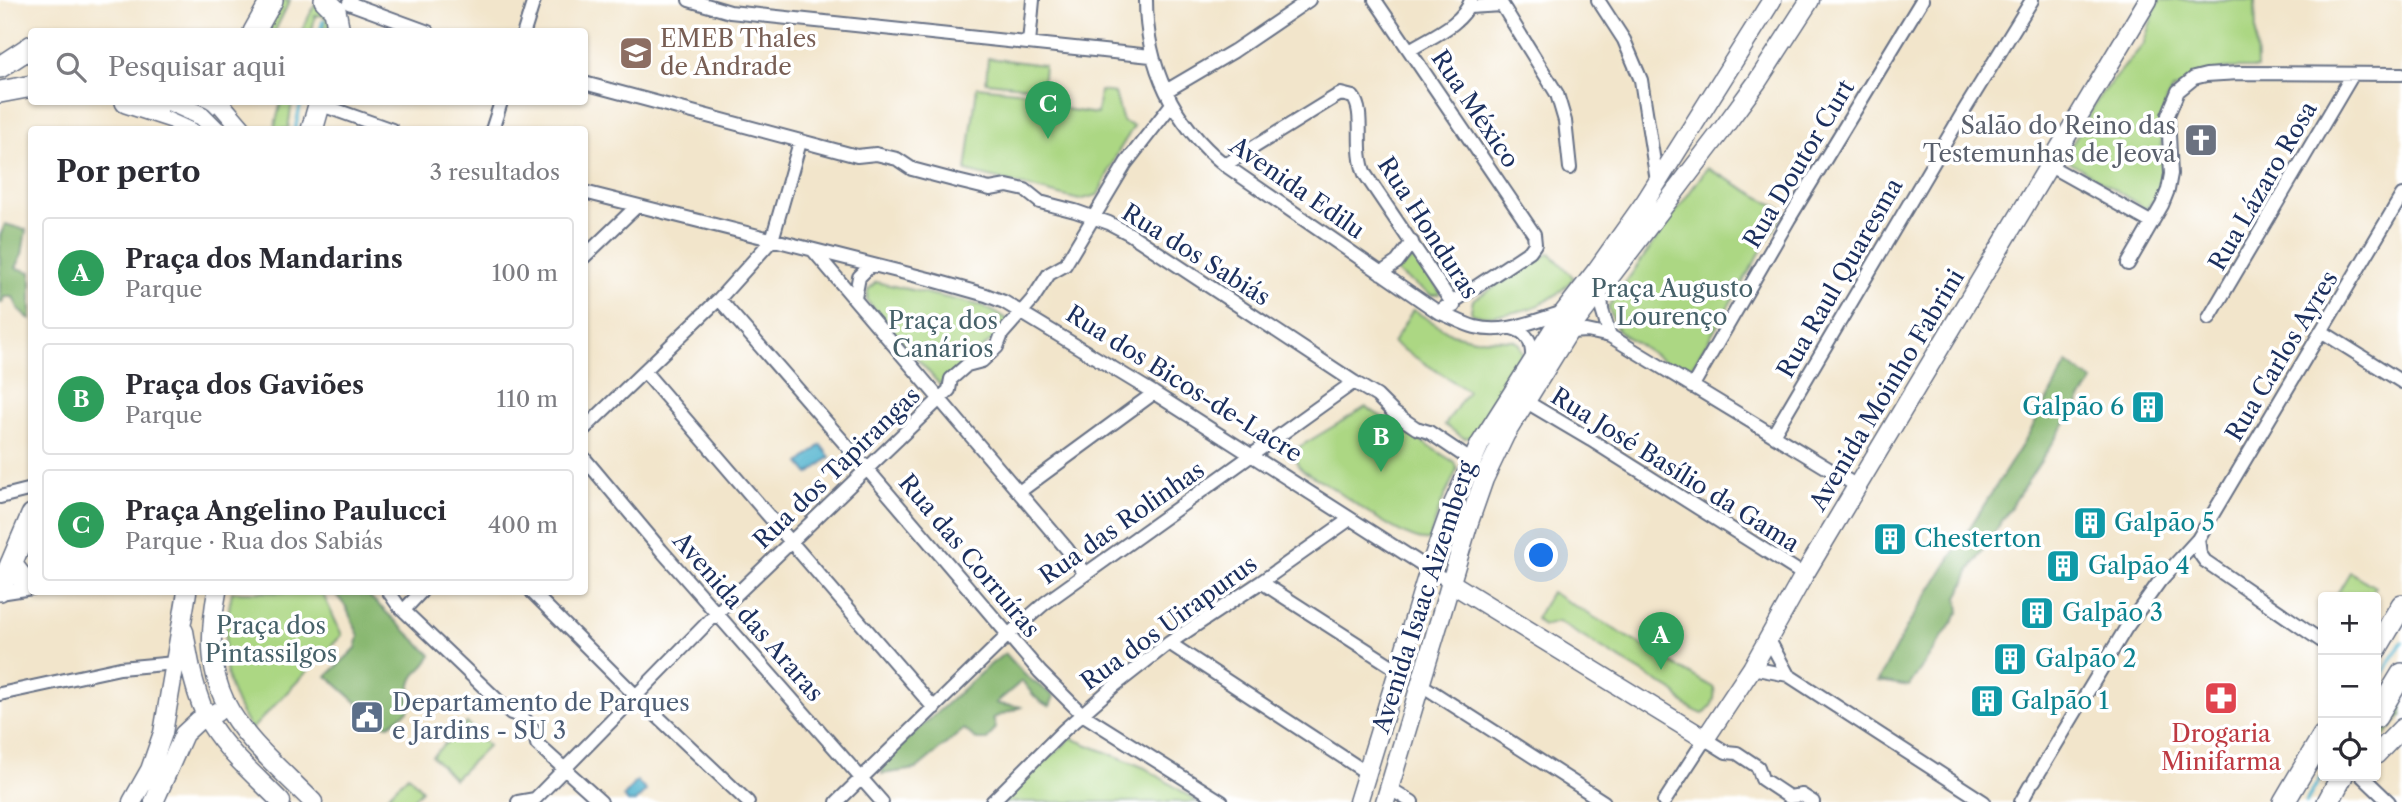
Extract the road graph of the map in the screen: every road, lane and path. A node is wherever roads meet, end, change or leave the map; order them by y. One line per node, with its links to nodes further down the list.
1 (272, 0): 18 (main road)
2 (325, 0): 19 (main road)
3 (534, 0): 22 (street)
4 (689, 0): 24 (street)
5 (1033, 0): 24 (street)
6 (1146, 0): 28 (street, Avenida Edilu)
7 (1309, 0): 39 (street)
8 (1375, 0): 26 (street, Rua México)
9 (1598, 0): 57 (street)
10 (1772, 0): 23 (street, Avenida Isaac Aizemberg)
11 (1810, 0): 27 (street, Avenida Isaac Aizemberg)
12 (1922, 0): 87 (street, Rua Doutor Curt)
13 (2032, 0): 92 (street, Rua Raul Quaresma)
14 (2148, 0): 55 (street, Avenida Moinho Fabrini)
15 (349, 1): 20 (main road); 21 (street)
16 (1501, 3): 17 (street); 56 (street)
17 (1470, 4): 26 (street)
18 (256, 28)
19 (339, 28)
20 (341, 28)
21 (418, 28)
22 (525, 28)
23 (1749, 36): 27 (street); 30 (street, Avenida Isaac Aizemberg)
24 (1029, 43): 28 (street)
25 (28, 49): 31 (main road)
26 (1410, 50): 73 (street, Rua México)
27 (1775, 54): 35 (street, Avenida Isaac Aizemberg)
28 (1151, 56): 39 (street, Avenida Edilu)
29 (28, 60): 31 (street)
30 (1731, 64): 35 (street); 57 (street, Avenida Isaac Aizemberg)
31 (0, 68)
32 (2353, 74): 33 (street); 62 (street); 77 (street, Rua Lázaro Rosa)
33 (2402, 74)
34 (28, 78): 38 (street)
35 (1757, 82): 70 (street, Avenida Isaac Aizemberg)
36 (588, 84): 53 (street, Rua dos Sabiás)
37 (28, 87): 38 (main road)
38 (0, 92)
39 (1169, 97): 54 (street, Avenida Edilu); 61 (street, Rua dos Tapirangas)
40 (135, 105): 47 (main road)
41 (193, 105): 47 (main road)
42 (204, 105): 47 (main road)
43 (222, 105): 49 (street)
44 (318, 105): 50 (main road)
45 (324, 105): 51 (street)
46 (500, 105): 52 (street)
47 (181, 120): 48 (street, bridge)
48 (212, 126)
49 (240, 126)
50 (313, 126)
51 (381, 126)
52 (493, 126)
53 (800, 142): 61 (street, Rua dos Sabiás); 63 (street)
54 (1225, 165): 64 (street, Rua Honduras); 69 (street, Avenida Edilu)
55 (2050, 166): 62 (street); 97 (street, Avenida Moinho Fabrini)
56 (1570, 168)
57 (1657, 181): 76 (street, Avenida Isaac Aizemberg)
58 (588, 193): 60 (street, Rua dos Bicos-de-Lacre)
59 (2402, 195): 80 (street, Rua Carlos Ayres)
60 (636, 206): 63 (street, Rua dos Bicos-de-Lacre); 66 (street)
61 (1093, 218): 74 (street, Rua dos Tapirangas); 85 (street, Rua dos Sabiás)
62 (2152, 223): 67 (street)
63 (772, 240): 65 (street, Rua dos Bicos-de-Lacre); 72 (street)
64 (1412, 242): 69 (street); 73 (street, Rua Honduras)
65 (813, 250): 68 (street, Rua dos Bicos-de-Lacre); 71 (street)
66 (588, 253)
67 (2128, 264)
68 (871, 265): 71 (street); 74 (street, Rua dos Bicos-de-Lacre)
69 (1381, 273): 75 (street, Avenida Edilu)
70 (1601, 289): 81 (street, Avenida Isaac Aizemberg); 82 (street)
71 (855, 298): 89 (street)
72 (719, 299): 84 (street); 96 (street, Rua das Corruíras)
73 (1451, 302): 75 (street); 78 (street, Rua Honduras)
74 (1022, 312): 88 (street, Rua dos Bicos-de-Lacre); 89 (street, Rua dos Tapirangas)
75 (1438, 312): 78 (street, Avenida Edilu)
76 (1564, 312): 79 (street, Avenida Edilu); 83 (street, Avenida Isaac Aizemberg)
77 (2209, 318)
78 (1463, 321): 79 (street, Avenida Edilu)
79 (1510, 328): 83 (street)
80 (2321, 331): 86 (street); 105 (street, Rua Carlos Ayres)
81 (1569, 332): 82 (street); 90 (street, Avenida Isaac Aizemberg)
82 (1610, 336): 87 (street)
83 (1532, 361): 94 (street, Avenida Isaac Aizemberg)
84 (644, 371): 91 (street); 106 (street)
85 (1354, 382): 93 (street, Rua das Rolinhas); 94 (street, Rua dos Sabiás)
86 (2402, 382)
87 (1692, 387): 92 (street)
88 (1154, 393): 93 (street, Rua dos Bicos-de-Lacre); 99 (street)
89 (939, 399): 96 (street, Rua dos Tapirangas); 99 (street)
90 (1525, 401): 103 (street, Avenida Isaac Aizemberg); 110 (street, Rua José Basílio da Gama)
91 (588, 425)
92 (1773, 435): 97 (street)
93 (1253, 455): 102 (street, Rua dos Bicos-de-Lacre); 109 (street, Rua das Rolinhas)
94 (1472, 461): 101 (street, Avenida Isaac Aizemberg)
95 (588, 463): 123 (street, Avenida das Araras)
96 (867, 469): 106 (street, Rua dos Tapirangas); 125 (street, Rua das Corruíras)
97 (1857, 486): 110 (street, Avenida Moinho Fabrini)
98 (28, 490): 100 (street)
99 (1019, 492): 109 (street)
100 (0, 497)
101 (1450, 511): 103 (street); 108 (street, Avenida Isaac Aizemberg)
102 (1350, 519): 108 (street, Rua dos Bicos-de-Lacre); 112 (street, Rua dos Uirapurus)
103 (1469, 522): 113 (street, Avenida Isaac Aizemberg)
104 (28, 524): 107 (main road)
105 (2198, 539): 127 (street); 169 (street, Rua Carlos Ayres)
106 (792, 543): 123 (street, Rua dos Tapirangas); 138 (street)
107 (11, 564): 111 (main road); 115 (main road)
108 (1429, 570): 113 (street, Rua dos Bicos-de-Lacre); 132 (street, Avenida Isaac Aizemberg)
109 (1085, 574): 125 (street, Rua das Rolinhas)
110 (1804, 575): 126 (street, Avenida Moinho Fabrini)
111 (28, 582)
112 (1261, 582): 129 (street, Rua dos Uirapurus); 132 (street)
113 (1451, 583): 135 (street, Avenida Isaac Aizemberg); 144 (street, Rua dos Bicos-de-Lacre)
114 (28, 586): 115 (street)
115 (0, 592)
116 (187, 595): 124 (street)
117 (216, 595): 140 (street)
118 (392, 595): 122 (street)
119 (418, 595): 122 (street)
120 (535, 595): 137 (street)
121 (2402, 605): 128 (main road)
122 (404, 610): 147 (street)
123 (718, 613): 137 (street, Rua dos Tapirangas); 149 (street, Avenida das Araras)
124 (183, 624): 130 (street); 142 (street)
125 (1008, 635): 138 (street, Rua das Rolinhas); 141 (street, Rua das Corruíras)
126 (1768, 638): 131 (street, Avenida Moinho Fabrini); 134 (street)
127 (2318, 639)
128 (2381, 641)
129 (1169, 643): 141 (street, Rua dos Uirapurus); 148 (street)
130 (175, 663): 136 (street); 152 (street)
131 (1752, 668): 134 (street); 144 (street, Avenida Moinho Fabrini)
132 (1398, 670): 148 (street, Avenida Isaac Aizemberg)
133 (2402, 674): 139 (main road)
134 (1788, 675): 168 (street)
135 (1420, 684): 151 (street, Avenida Isaac Aizemberg); 165 (street)
136 (0, 694)
137 (636, 696): 147 (street, Rua dos Tapirangas); 158 (street)
138 (934, 708): 149 (street, Rua das Rolinhas)
139 (2381, 709)
140 (230, 712): 142 (street); 155 (street)
141 (1082, 714): 161 (street, Rua dos Uirapurus); 162 (street, Rua das Corruíras)
142 (206, 716): 153 (street); 154 (street)
143 (2402, 728): 146 (street)
144 (1706, 739): 166 (street, Avenida Moinho Fabrini); 167 (street)
145 (2318, 744): 170 (main road)
146 (2381, 750)
147 (566, 768): 156 (street, Rua dos Tapirangas); 157 (street)
148 (1367, 773): 163 (street, Avenida Isaac Aizemberg)
149 (860, 778): 159 (street, Rua das Rolinhas); 160 (street, Avenida das Araras)
150 (2367, 781): 171 (street)
151 (1387, 795): 164 (street)
152 (132, 802)
153 (154, 802)
154 (281, 802)
155 (313, 802)
156 (518, 802)
157 (601, 802)
158 (748, 802)
159 (837, 802)
160 (882, 802)
161 (992, 802)
162 (1222, 802)
163 (1358, 802)
164 (1412, 802)
165 (1604, 802)
166 (1664, 802)
167 (1814, 802)
168 (1984, 802)
169 (2021, 802)
170 (2284, 802)
171 (2389, 802)

